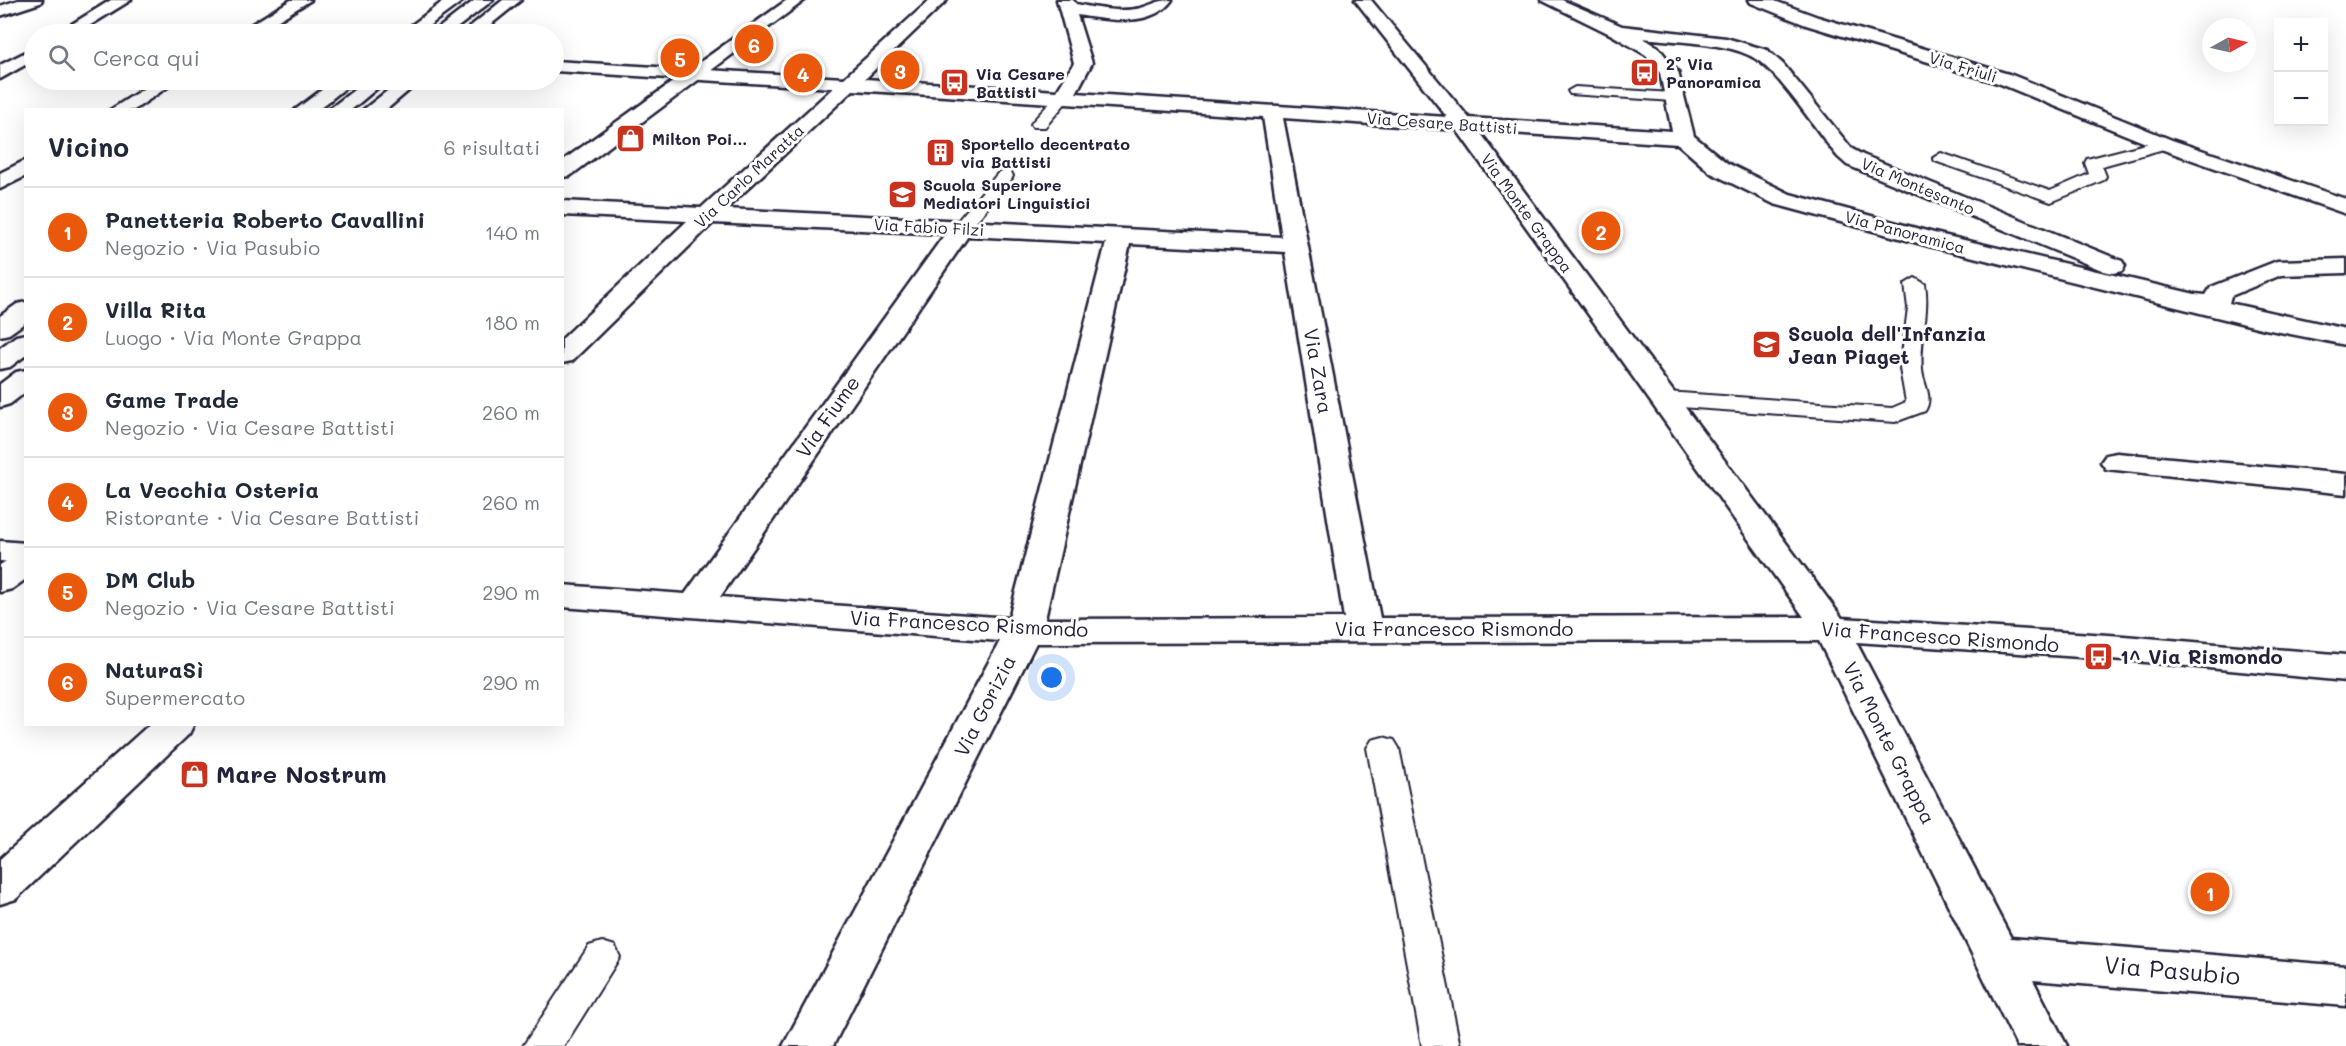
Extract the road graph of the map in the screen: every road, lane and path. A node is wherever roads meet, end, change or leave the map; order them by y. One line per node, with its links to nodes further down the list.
1 (34, 0): 14 (street)
2 (123, 0): 15 (street)
3 (303, 0): 16 (street)
4 (456, 0): 17 (street)
5 (485, 0): 18 (street)
6 (513, 0): 19 (street)
7 (797, 0): 24 (street)
8 (939, 0): 25 (street, Via Carlo Maratta)
9 (1164, 0): 13 (street)
10 (1363, 0): 39 (street, Via Monte Grappa)
11 (1549, 0): 20 (street)
12 (1757, 0): 41 (street, Via Friuli)
13 (1066, 3): 31 (street)
14 (0, 11)
15 (82, 24)
16 (262, 24)
17 (422, 24)
18 (453, 24)
19 (482, 24)
20 (1618, 31): 32 (street); 57 (street, Via Montesanto)
21 (24, 59): 23 (street)
22 (564, 67): 24 (street, Via Cesare Battisti)
23 (0, 73)
24 (695, 74): 25 (street, Via Cesare Battisti); 44 (street)
25 (847, 84): 31 (street, Via Cesare Battisti); 51 (street, Via Carlo Maratta)
26 (153, 90): 33 (street)
27 (332, 90): 34 (street)
28 (365, 90): 35 (street)
29 (399, 90): 36 (street)
30 (1575, 91): 32 (lane)
31 (1064, 96): 37 (street, Via Cesare Battisti); 38 (lane)
32 (1673, 97): 40 (street)
33 (123, 108)
34 (308, 108)
35 (341, 108)
36 (376, 108)
37 (1272, 113): 39 (street, Via Cesare Battisti); 54 (street, Via Zara)
38 (1039, 124)
39 (1463, 124): 40 (street, Via Cesare Battisti); 66 (street, Via Monte Grappa)
40 (1684, 138): 57 (street, Via Panoramica)
41 (2165, 144): 42 (lane); 49 (street, Via Friuli)
42 (1941, 158)
43 (24, 167): 46 (street)
44 (564, 170)
45 (1005, 176): 52 (lane)
46 (0, 182)
47 (0, 193): 48 (street)
48 (24, 193)
49 (2346, 207)
50 (564, 208): 51 (street, Via Fabio Filzi)
51 (706, 216): 52 (street, Via Fabio Filzi); 62 (street, Via Carlo Maratta)
52 (961, 228): 53 (street, Via Fabio Filzi); 74 (street, Via Fiume)
53 (1120, 235): 54 (street, Via Fabio Filzi); 77 (street, Via Gorizia)
54 (1295, 245): 75 (street, Via Zara)
55 (2346, 266): 57 (street)
56 (1915, 284): 66 (lane)
57 (2215, 307): 60 (street, Via Panoramica)
58 (24, 311): 59 (street)
59 (0, 328)
60 (2346, 337)
61 (24, 343): 63 (street)
62 (564, 353)
63 (0, 361)
64 (24, 380): 65 (street)
65 (0, 398)
66 (1666, 399): 76 (street, Via Monte Grappa)
67 (2117, 462): 68 (street)
68 (2346, 484)
69 (0, 551): 70 (street)
70 (24, 553)
71 (24, 564): 72 (street)
72 (0, 581)
73 (564, 596): 74 (street, Via Francesco Rismondo)
74 (695, 606): 77 (street, Via Francesco Rismondo)
75 (1364, 629): 76 (street, Via Francesco Rismondo); 77 (street, Via Francesco Rismondo)
76 (1831, 629): 78 (street, Via Francesco Rismondo); 83 (street, Via Monte Grappa)
77 (1024, 631): 86 (street, Via Gorizia)
78 (2346, 668)
79 (173, 726): 81 (street)
80 (1383, 748): 87 (lane)
81 (0, 886)
82 (602, 957): 85 (lane)
83 (1998, 957): 84 (street, Via Pasubio); 88 (street, Via Monte Grappa)
84 (2346, 986)
85 (542, 1046)
86 (808, 1046)
87 (1441, 1046)
88 (2042, 1046)

